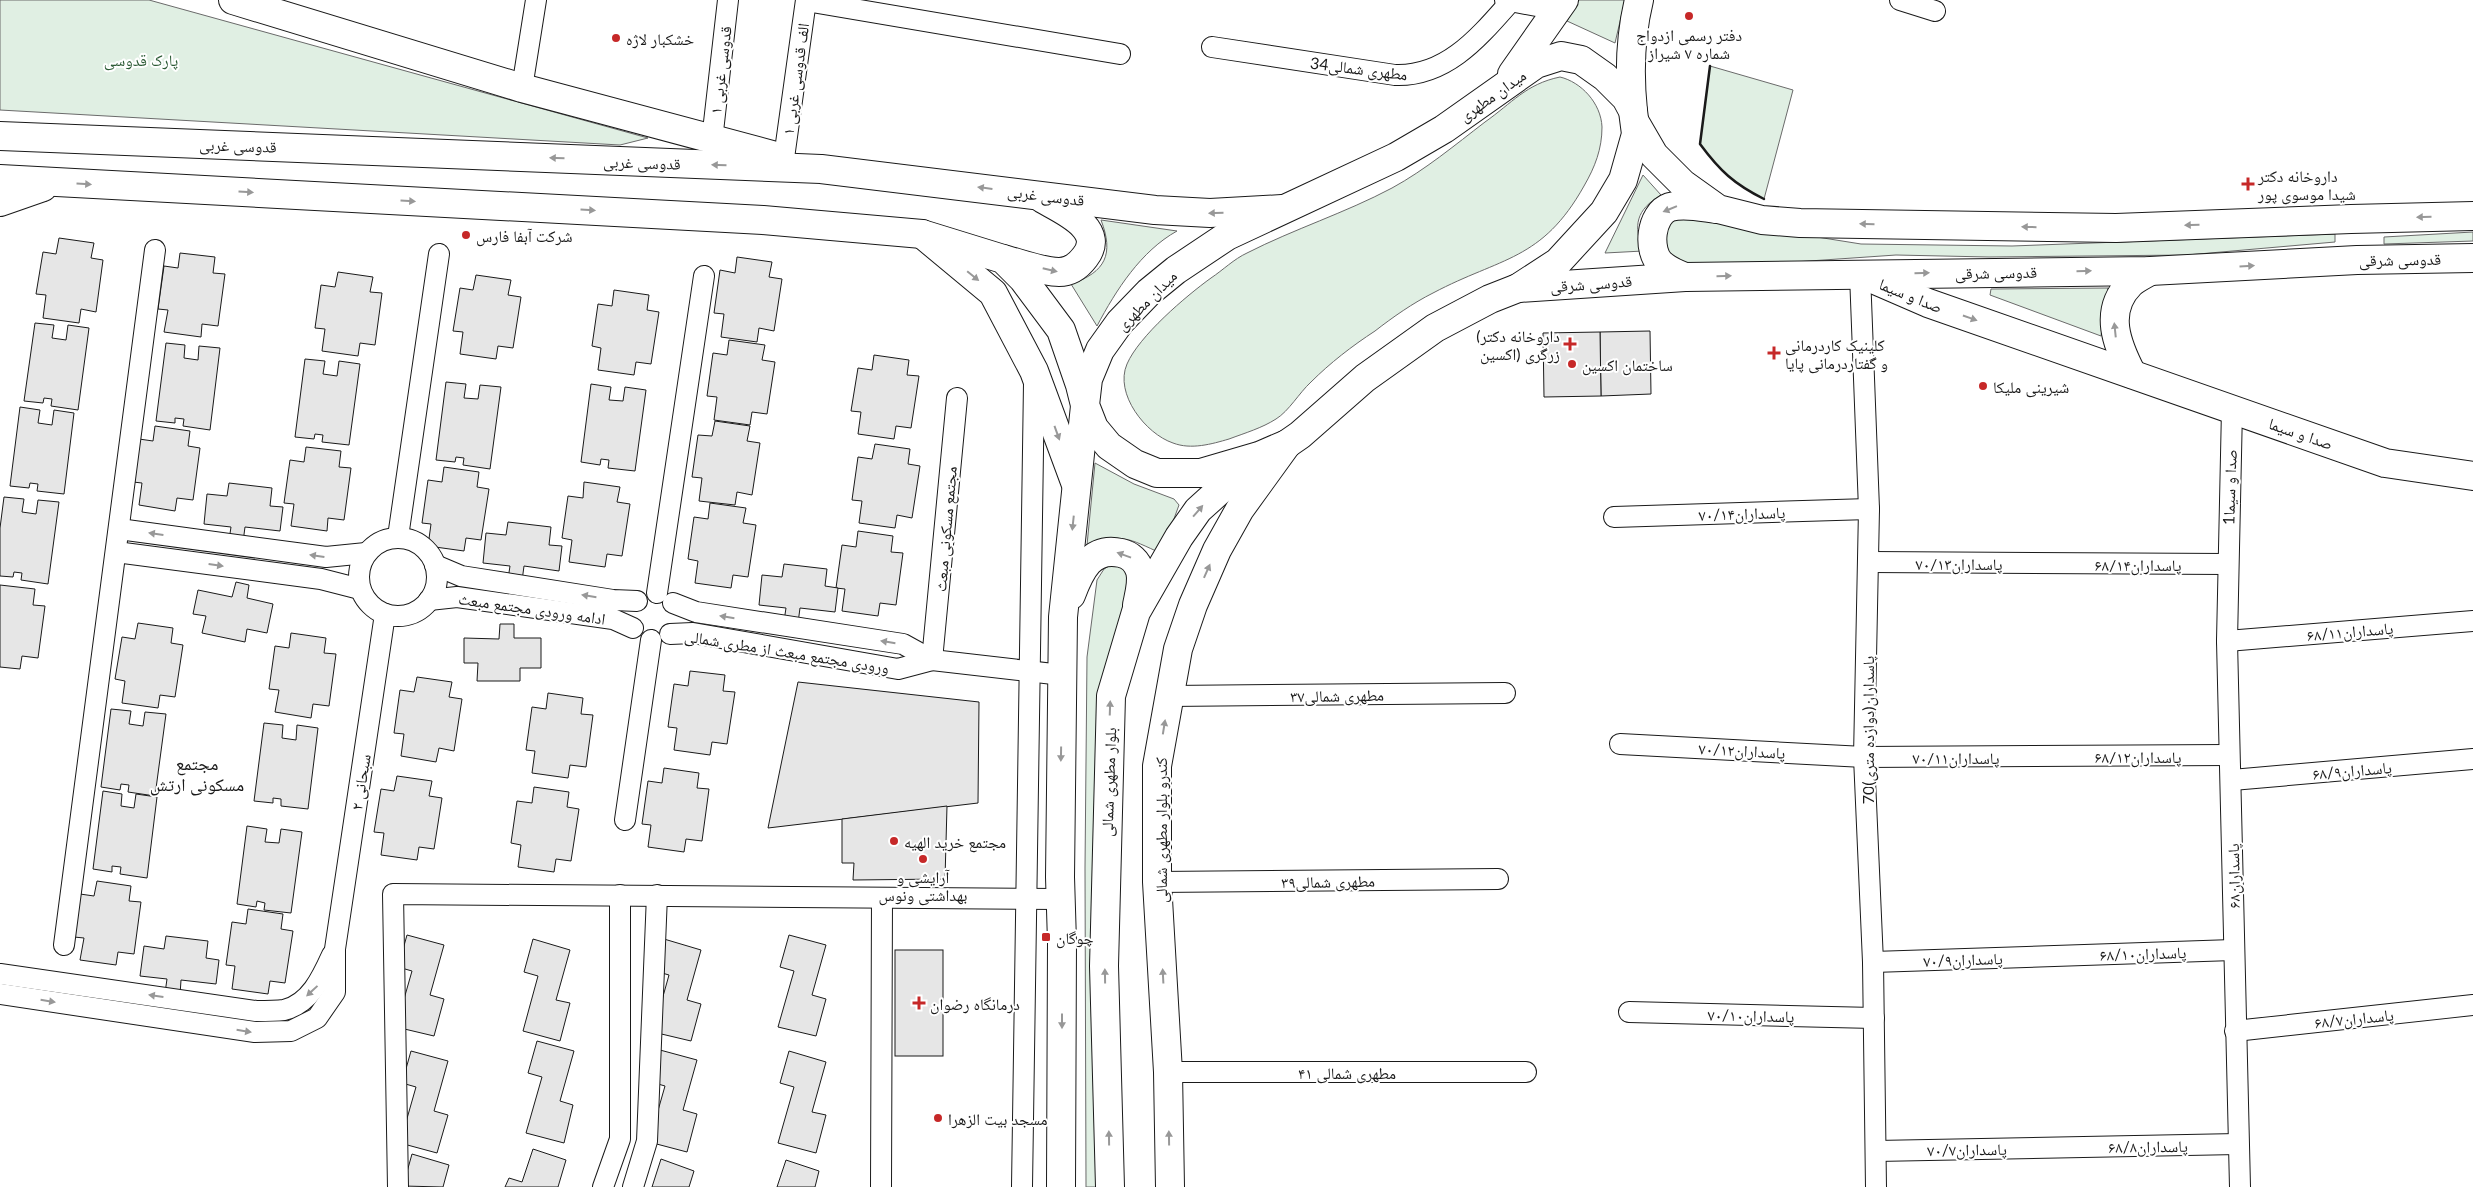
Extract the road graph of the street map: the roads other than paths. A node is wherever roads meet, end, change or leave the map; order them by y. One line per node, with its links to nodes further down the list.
1 (233, 0): 9 (main road)
2 (536, 0): 13 (street)
3 (728, 0): 17 (street, ۱ قدوسی غربی)
4 (806, 0): 12 (street); 18 (street, ۱ الف قدوسی غربی)
5 (1639, 0): 15 (main road)
6 (1900, 0): 10 (street)
7 (1508, 1): 8 (street); 11 (street, 34مطهرى شمالى)
8 (1561, 5): 14 (main road)
9 (295, 9): 13 (main road)
10 (1935, 10)
11 (1212, 47)
12 (1120, 54)
13 (522, 88): 17 (main road)
14 (1498, 92): 15 (main road, میدان مطهری); 24 (main road, میدان مطهری)
15 (1634, 117): 25 (main road); 36 (main road, میدان مطهری)
16 (0, 136): 19 (main road, قدوسی غربی, one-way to 16)
17 (712, 140): 18 (main road)
18 (784, 158): 19 (main road)
19 (821, 169): 22 (main road, قدوسی غربی, one-way to 19)
20 (0, 180): 21 (main road)
21 (56, 182): 23 (main road); 27 (main road, one-way to 27)
22 (1033, 194): 24 (main road, قدوسی غربی, one-way to 22); 31 (main road, one-way to 22)
23 (0, 202)
24 (1282, 209): 40 (main road, میدان مطهری)
25 (1718, 209): 26 (main road, one-way to 25); 35 (main road, one-way to 35)
26 (2473, 216)
27 (922, 234): 31 (main road); 37 (main road, one-way to 37)
28 (155, 250): 47 (street)
29 (439, 254): 48 (street)
30 (2473, 258): 32 (main road, قدوسی شرقی, one-way to 30)
31 (1003, 259): 40 (main road)
32 (2150, 271): 33 (main road, قدوسی شرقی, one-way to 32); 38 (main road, one-way to 32)
33 (1860, 274): 35 (main road, قدوسی شرقی, one-way to 33); 38 (main road, صدا و سیما, one-way to 38); 45 (street, 70پاسداران(دوازده متری))
34 (704, 276): 56 (street)
35 (1685, 277): 36 (main road, قدوسی شرقی)
36 (1518, 288): 42 (main road, میدان مطهری)
37 (1034, 371): 44 (main road, one-way to 44); 70 (street)
38 (2132, 374): 41 (main road, صدا و سیما)
39 (957, 398): 69 (street, مجتمع مسکونی مبعث)
40 (1085, 405): 42 (main road, میدان مطهری); 44 (main road)
41 (2232, 409): 43 (main road, صدا و سیما); 53 (street, 1صدا و سیما)
42 (1287, 444): 59 (main road, بلوار مطهری شمالی, one-way to 42); 73 (main road, کندرو بلوار مطهری شمالی, one-way to 42)
43 (2473, 476)
44 (1076, 487): 61 (main road, one-way to 61)
45 (1870, 509): 46 (street, پاسداران۷۰/۱۴); 51 (street, 70پاسداران(دوازده متری))
46 (1614, 517)
47 (119, 529): 49 (street); 50 (street, one-way to 47)
48 (398, 537): 50 (street); 54 (street)
49 (116, 552): 55 (street, one-way to 55); 88 (street)
50 (366, 553): 55 (street)
51 (1870, 562): 52 (street, پاسداران۷۰/۱۳); 77 (street, 70پاسداران(دوازده متری))
52 (2048, 563): 53 (street, پاسداران۶۸/۱۴)
53 (2227, 564): 67 (street, پاسداران۶۸)
54 (435, 565): 57 (street); 58 (street, one-way to 54)
55 (360, 589): 60 (street)
56 (665, 598): 58 (street); 64 (street, one-way to 56); 65 (street)
57 (429, 600): 60 (street); 63 (street, ادامه ورودی مجتمع مبعث)
58 (637, 600): 63 (street)
59 (1136, 612): 61 (main road, one-way to 61); 112 (main road, بلوار مطهری شمالی, one-way to 59)
60 (385, 614): 89 (street, سبحانی ۲)
61 (1063, 618): 71 (main road)
62 (2473, 621): 67 (street, پاسداران۶۸/۱۱)
63 (633, 628): 66 (street)
64 (816, 631): 68 (street); 69 (street, one-way to 64)
65 (670, 634): 66 (street); 68 (street, ورودی مجتمع مبعث از مطری شمالی)
66 (651, 640): 80 (street)
67 (2227, 641): 76 (street, پاسداران۶۸)
68 (812, 654): 69 (street, ورودی مجتمع مبعث از مطری شمالی)
69 (932, 660): 70 (street)
70 (1029, 671): 71 (street); 86 (street)
71 (1062, 675): 87 (main road, one-way to 87)
72 (1505, 693): 73 (street, مطهرى شمالى۳۷)
73 (1169, 696): 82 (main road, کندرو بلوار مطهری شمالی, one-way to 73)
74 (1620, 744): 77 (street, پاسداران۷۰/۱۲)
75 (2047, 756): 76 (street, پاسداران۶۸/۱۲); 77 (street, پاسداران۷۰/۱۱)
76 (2229, 756): 79 (street, پاسداران۶۸)
77 (1864, 757): 92 (street, 70پاسداران(دوازده متری))
78 (2473, 759): 79 (street, پاسداران۶۸/۹)
79 (2232, 780): 90 (street, پاسداران۶۸)
80 (625, 820)
81 (1498, 879): 82 (street, مطهرى شمالى۳۹)
82 (1158, 882): 101 (main road, کندرو بلوار مطهری شمالی, one-way to 82)
83 (620, 895): 84 (street); 106 (street); 107 (street)
84 (657, 895): 85 (street); 108 (street)
85 (882, 898): 86 (street); 109 (street)
86 (1027, 899): 87 (street); 110 (street)
87 (1060, 899): 111 (main road, one-way to 111)
88 (64, 945)
89 (335, 949): 95 (street, one-way to 95); 99 (street, one-way to 89)
90 (2233, 950): 91 (street, پاسداران۶۸/۱۰); 100 (street, پاسداران۶۸)
91 (2053, 956): 92 (street, پاسداران۷۰/۹)
92 (1873, 962): 98 (street, 70پاسداران(دوازده متری))
93 (0, 974): 95 (street, one-way to 93)
94 (0, 994): 99 (street, one-way to 99)
95 (213, 1005): 99 (street)
96 (2473, 1005): 100 (street, پاسداران۶۸/۷)
97 (1629, 1012): 98 (street, پاسداران۷۰/۱۰)
98 (1874, 1018): 105 (street, 70پاسداران(دوازده متری))
99 (210, 1026)
100 (2235, 1031): 103 (street, پاسداران۶۸)
101 (1168, 1072): 102 (street, ۴۱ مطهرى شمالى); 113 (main road, کندرو بلوار مطهری شمالی, one-way to 101)
102 (1526, 1072)
103 (2238, 1144): 104 (street, پاسداران۶۸/۸); 115 (street, پاسداران۶۸)
104 (2057, 1148): 105 (street, پاسداران۷۰/۷)
105 (1876, 1151): 114 (street, 70پاسداران(دوازده متری))
106 (398, 1187)
107 (603, 1187)
108 (633, 1187)
109 (881, 1187)
110 (1022, 1187)
111 (1061, 1187)
112 (1110, 1187)
113 (1170, 1187)
114 (1876, 1187)
115 (2240, 1187)

